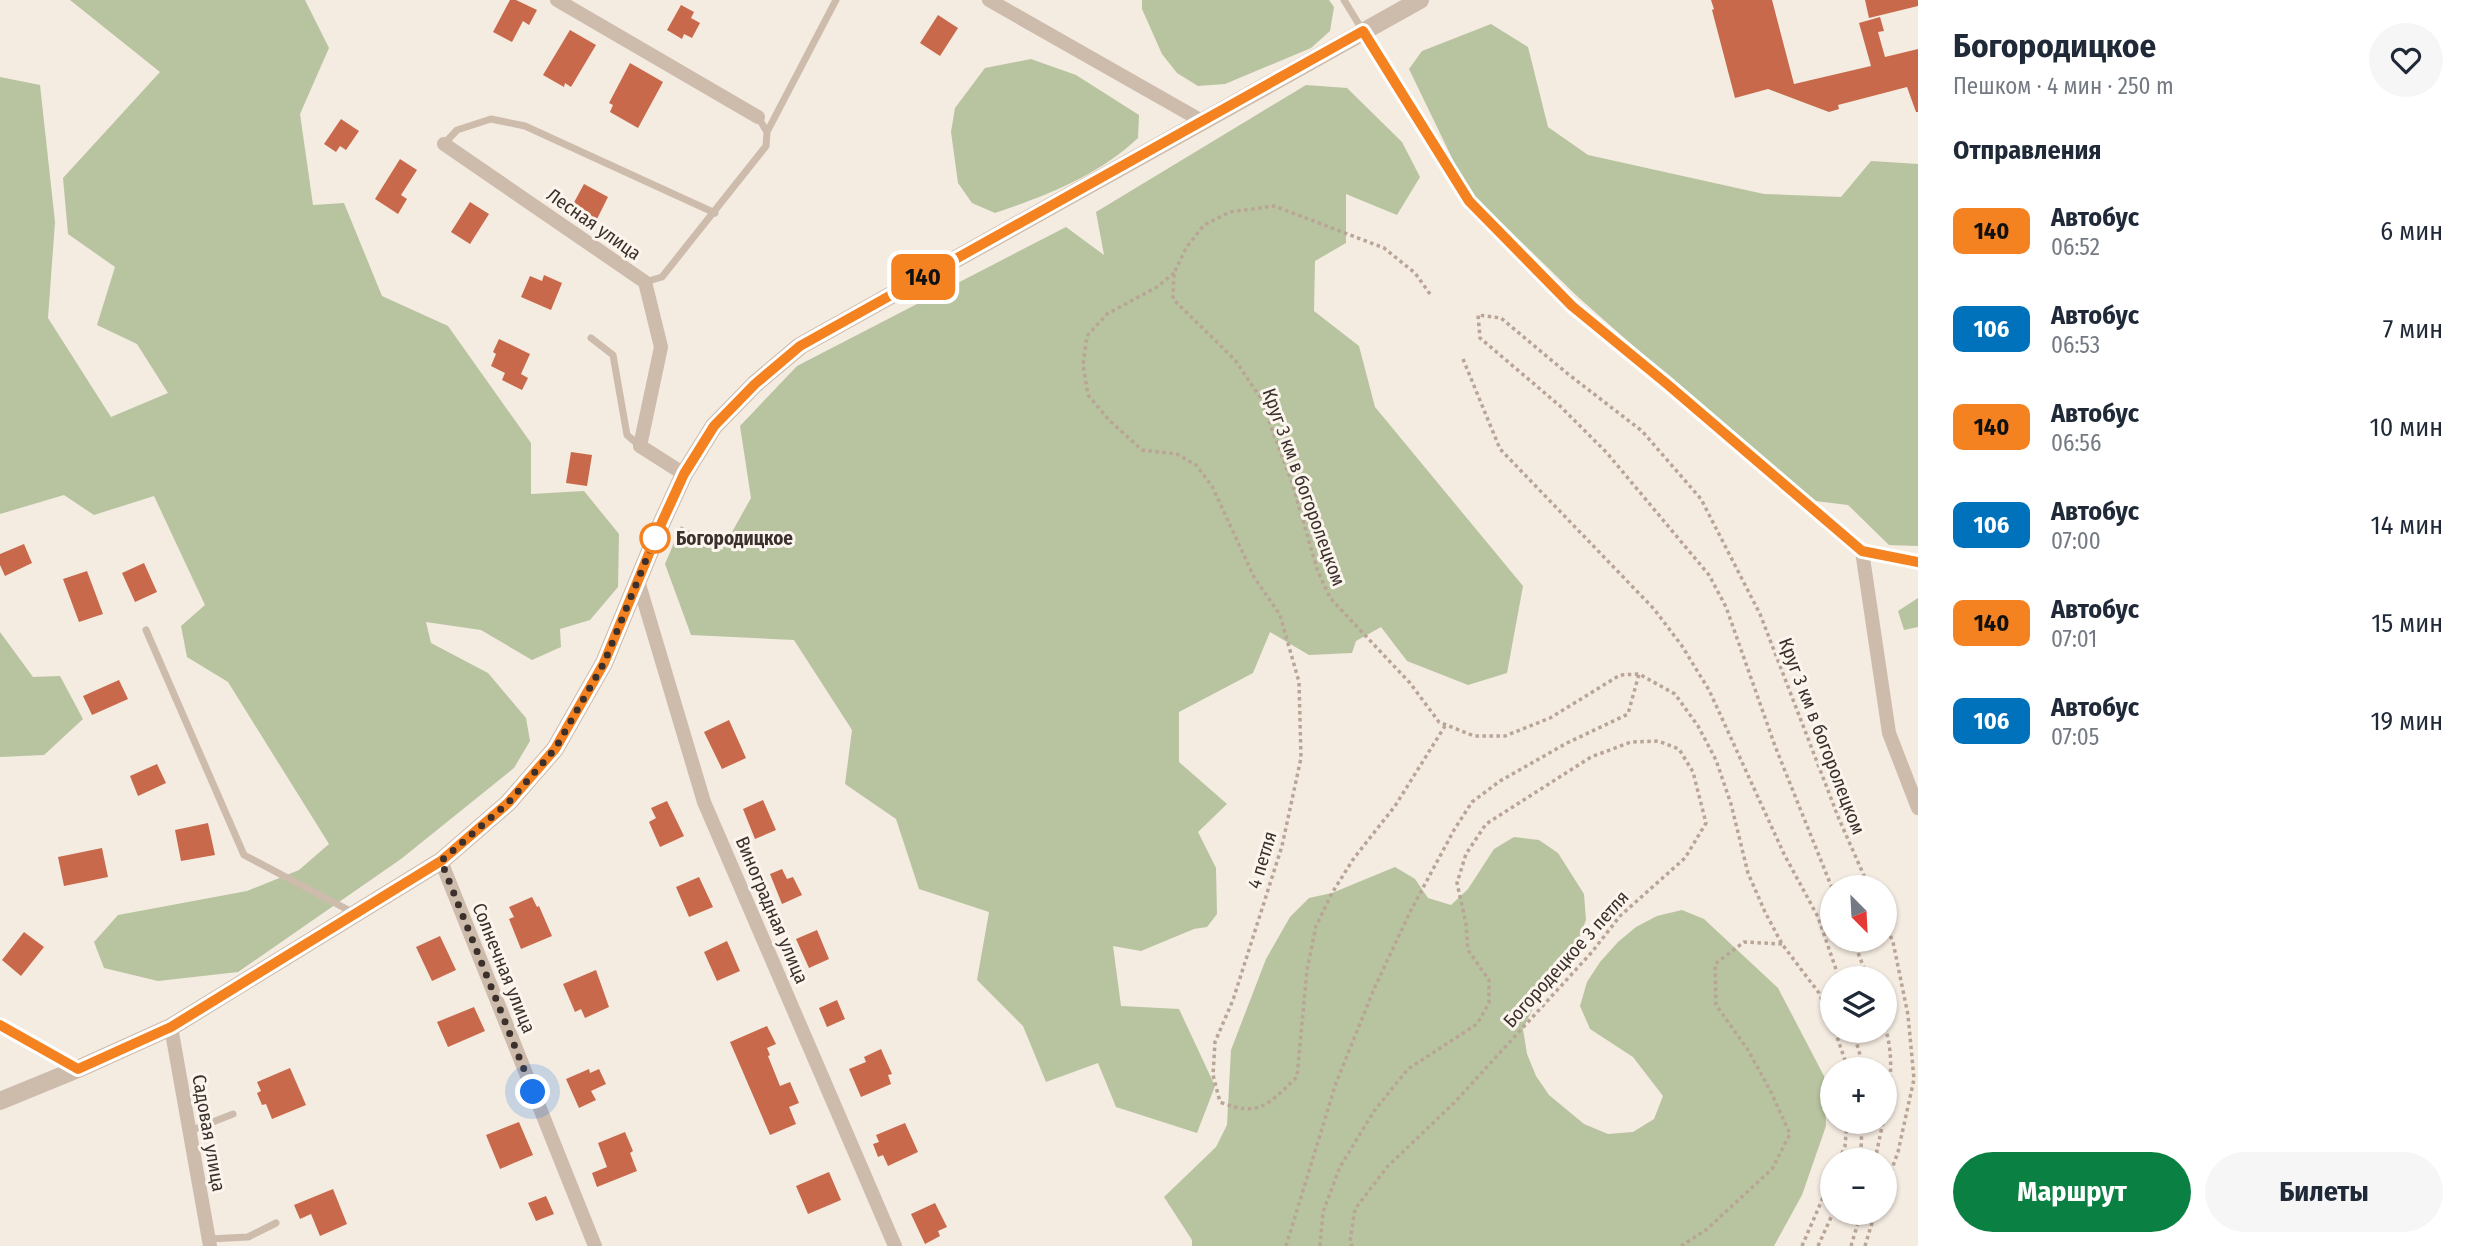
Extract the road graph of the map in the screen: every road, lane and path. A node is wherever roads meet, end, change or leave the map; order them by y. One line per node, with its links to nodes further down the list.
1 (557, 0): 7 (street)
2 (836, 0): 9 (lane)
3 (989, 0): 8 (street)
4 (1345, 0): 6 (lane)
5 (1420, 0): 6 (street)
6 (1363, 31): 8 (street); 19 (street)
7 (758, 117): 9 (lane)
8 (1202, 121): 18 (street)
9 (767, 132): 11 (lane)
10 (444, 144): 11 (lane); 13 (street, Лесная улица)
11 (715, 213): 13 (lane)
12 (1174, 273): 14 (path); 24 (path, Круг 3 км в богоролецком); 24 (path, 4 петля)
13 (645, 282): 17 (street, Лесная улица)
14 (1430, 294)
15 (591, 338): 17 (lane)
16 (1462, 359): 32 (path)
17 (640, 446): 18 (street)
18 (684, 474): 21 (street)
19 (1862, 551): 20 (street); 25 (street)
20 (1918, 562)
21 (638, 581): 26 (street); 48 (street, Виноградная улица)
22 (146, 630): 29 (lane)
23 (1639, 674): 24 (path); 30 (path); 49 (path)
24 (1445, 726)
25 (1917, 803)
26 (441, 861): 29 (street); 47 (street, Солнечная улица)
27 (1827, 875): 28 (path, Круг 3 км в богоролецком)
28 (1864, 875)
29 (355, 914): 35 (street)
30 (1782, 944): 33 (path); 52 (path)
31 (1896, 952): 40 (path)
32 (1835, 966)
33 (1820, 995)
34 (0, 1025): 36 (street)
35 (171, 1027): 36 (street); 39 (street, Садовая улица)
36 (78, 1069): 37 (street)
37 (0, 1101)
38 (233, 1114): 39 (lane)
39 (189, 1132): 46 (street, Садовая улица)
40 (1897, 1155)
41 (1820, 1205): 53 (path)
42 (276, 1223): 46 (lane)
43 (1828, 1225): 54 (path)
44 (1857, 1225): 55 (path)
45 (1871, 1225): 56 (path)
46 (209, 1243)
47 (595, 1246)
48 (895, 1246)
49 (1286, 1246)
50 (1320, 1246): 51 (path, Богородецкое 3 петля)
51 (1352, 1246)
52 (1681, 1246)
53 (1802, 1246)
54 (1818, 1246)
55 (1851, 1246)
56 (1865, 1246)

